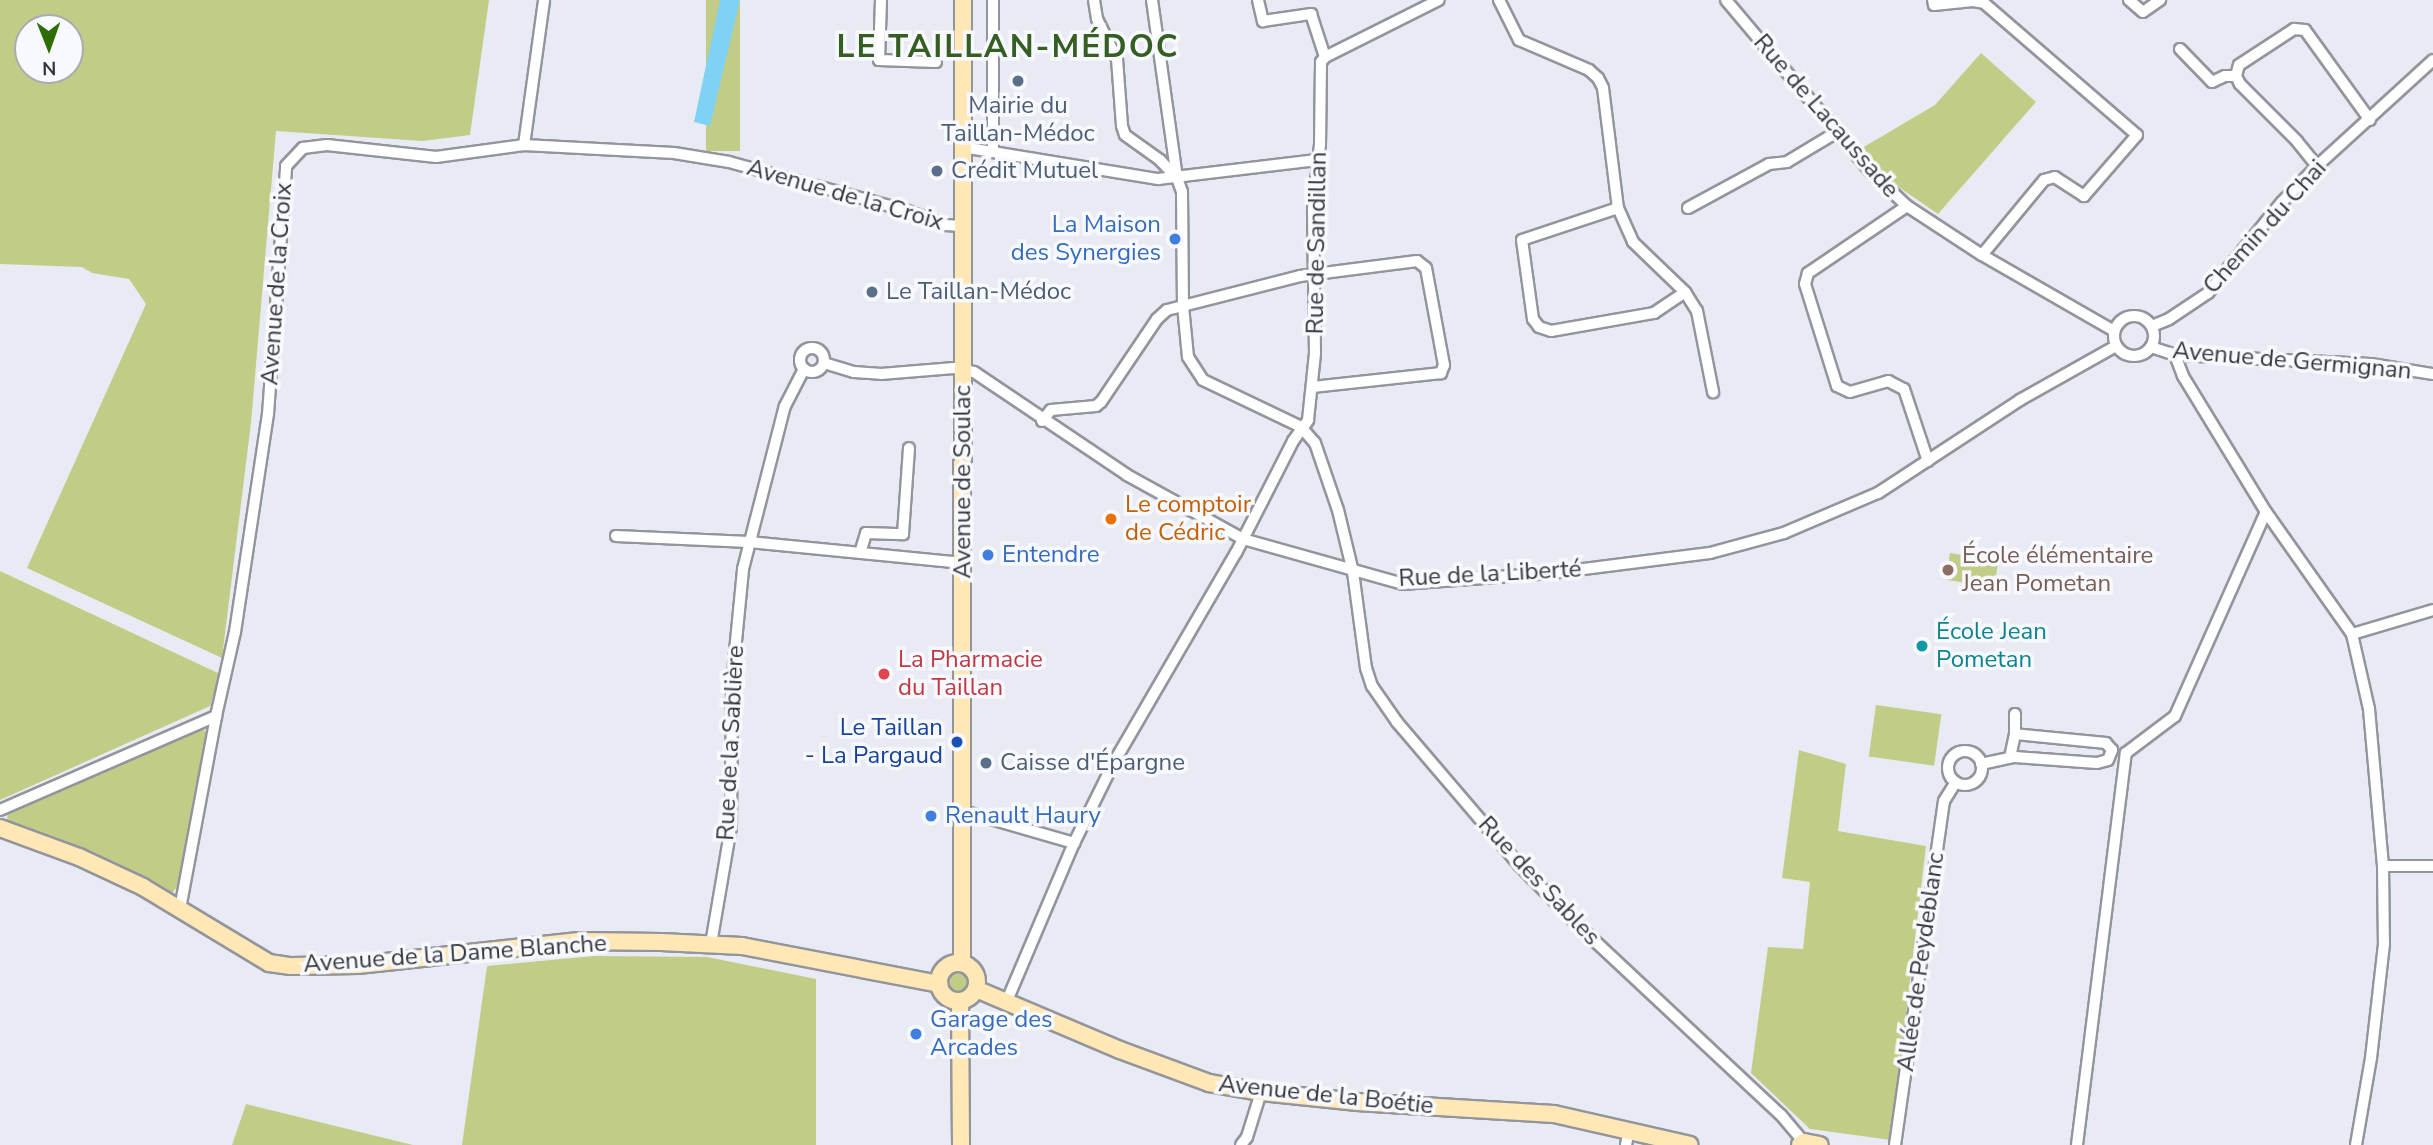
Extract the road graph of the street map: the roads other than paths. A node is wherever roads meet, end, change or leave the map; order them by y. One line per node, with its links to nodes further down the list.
1 (544, 0): 22 (street)
2 (881, 0): 18 (street)
3 (963, 0): 23 (main road, Avenue de Soulac)
4 (993, 0): 24 (street)
5 (1094, 0): 27 (street)
6 (1152, 0): 27 (street)
7 (1258, 0): 16 (street)
8 (1439, 0): 16 (street)
9 (1499, 0): 29 (street)
10 (1726, 0): 21 (street, Rue de Lacaussade)
11 (1933, 0): 14 (street)
12 (2129, 0): 13 (street)
13 (2160, 0)
14 (1985, 2): 32 (street)
15 (2180, 49): 19 (street)
16 (1325, 57): 25 (street, Rue de Sandillan)
17 (2433, 60): 20 (street, Chemin du Chai)
18 (936, 62)
19 (2236, 76): 20 (street); 26 (street)
20 (2370, 120): 26 (street, Chemin du Chai)
21 (1837, 132): 28 (street, Rue de Lacaussade); 30 (street)
22 (524, 145): 31 (street, Avenue de la Croix); 61 (street, Avenue de la Croix)
23 (962, 147): 24 (street); 31 (main road, Avenue de Soulac)
24 (993, 152): 27 (street)
25 (1317, 160): 27 (street); 33 (street, Rue de Sandillan)
26 (2317, 166): 36 (street, Chemin du Chai)
27 (1177, 178): 35 (street)
28 (1907, 206): 32 (street, Rue de Lacaussade); 50 (street)
29 (1618, 208): 34 (street); 34 (street)
30 (1688, 208)
31 (962, 226): 43 (main road, Avenue de Soulac)
32 (1982, 255): 37 (street, Rue de Lacaussade)
33 (1314, 274): 35 (street); 45 (street, Rue de Sandillan); 45 (street)
34 (1685, 292): 46 (street)
35 (1183, 306): 47 (street); 48 (street)
36 (2152, 326): 37 (street); 39 (street)
37 (2114, 331): 38 (street)
38 (2116, 346): 39 (street); 50 (street, Rue de la Liberté)
39 (2151, 347): 40 (street, Avenue de Germignan)
40 (2175, 355): 44 (street, Avenue de Germignan); 51 (street)
41 (824, 363): 42 (street); 42 (street); 43 (street, Rue de la Liberté)
42 (804, 369): 54 (street, Rue de la Sablière)
43 (963, 369): 47 (street, Rue de la Liberté); 56 (main road, Avenue de Soulac)
44 (2433, 374)
45 (1313, 387): 48 (street, Rue de Sandillan)
46 (1713, 392)
47 (1042, 421): 53 (street, Rue de la Liberté)
48 (1301, 428): 53 (street, Rue de Sandillan); 57 (street, Rue des Sables)
49 (909, 448): 55 (street)
50 (1928, 461): 57 (street, Rue de la Liberté)
51 (2266, 512): 59 (street); 86 (street)
52 (616, 536): 54 (street)
53 (1243, 539): 57 (street, Rue de la Liberté); 69 (street, Rue de Sandillan)
54 (748, 542): 55 (street); 73 (street, Rue de la Sablière)
55 (860, 553): 56 (street)
56 (963, 563): 67 (main road, Avenue de Soulac)
57 (1353, 572): 81 (street, Rue des Sables)
58 (2433, 610): 59 (street)
59 (2352, 634): 70 (street)
60 (2015, 714): 62 (street)
61 (216, 716): 66 (street); 72 (street, Avenue de la Croix)
62 (2015, 734): 63 (street); 63 (street, Allée de Peydeblanc)
63 (2010, 757): 64 (street, Allée de Peydeblanc)
64 (1981, 764): 65 (street); 65 (street, Allée de Peydeblanc)
65 (1956, 782): 85 (street, Allée de Peydeblanc)
66 (0, 810)
67 (963, 811): 69 (street); 74 (main road, Avenue de Soulac)
68 (0, 828): 72 (main road, Avenue de la Dame Blanche)
69 (1074, 843): 78 (street, Rue de Sandillan)
70 (2383, 866): 71 (street); 87 (street)
71 (2433, 866)
72 (180, 909): 73 (main road, Avenue de la Dame Blanche)
73 (711, 944): 75 (main road, Avenue de la Dame Blanche)
74 (962, 963): 75 (main road); 76 (main road)
75 (939, 985): 77 (main road)
76 (976, 989): 77 (main road); 78 (main road, Avenue de la Boétie)
77 (960, 1001): 82 (main road)
78 (1006, 1003): 79 (main road, Avenue de la Boétie)
79 (1261, 1092): 80 (main road, Avenue de la Boétie); 83 (street)
80 (1628, 1137): 84 (main road, Avenue de la Boétie)
81 (1808, 1144)
82 (961, 1145)
83 (1241, 1145)
84 (1690, 1145)
85 (1895, 1145)
86 (2077, 1145)
87 (2356, 1145)

